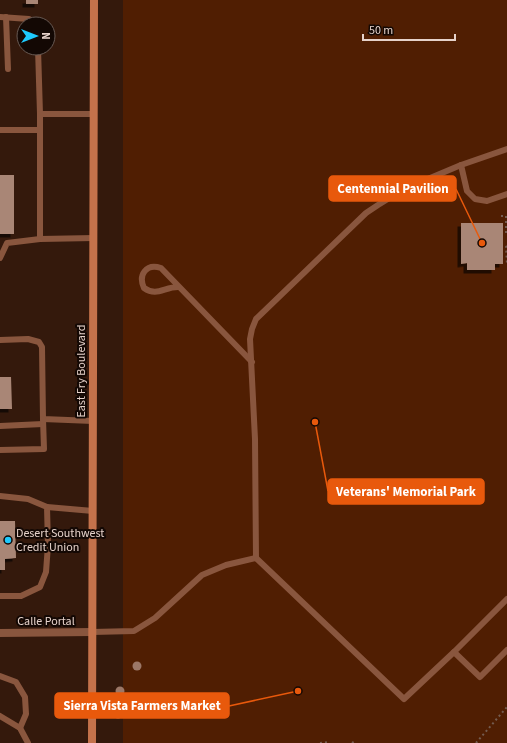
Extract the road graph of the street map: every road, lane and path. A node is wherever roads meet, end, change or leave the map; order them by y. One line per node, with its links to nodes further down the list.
1 (94, 0): 7 (main road, East Fry Boulevard)
2 (3, 17): 3 (lane); 5 (lane)
3 (16, 18)
4 (38, 56): 6 (lane)
5 (8, 69)
6 (40, 114): 7 (lane); 9 (lane)
7 (94, 114): 15 (main road, East Fry Boulevard)
8 (0, 130): 9 (lane)
9 (40, 130): 16 (lane)
10 (507, 149): 11 (lane)
11 (461, 164): 12 (lane); 22 (lane)
12 (507, 194)
13 (502, 216): 14 (path)
14 (507, 233)
15 (94, 238): 16 (lane); 23 (main road, East Fry Boulevard)
16 (40, 239): 18 (lane)
17 (507, 246): 19 (path)
18 (0, 258)
19 (507, 264)
20 (178, 287): 20 (lane); 22 (lane)
21 (0, 340): 24 (lane)
22 (252, 362): 30 (lane)
23 (93, 421): 24 (lane); 29 (main road, East Fry Boulevard)
24 (43, 422): 25 (lane); 26 (lane)
25 (0, 426)
26 (0, 450)
27 (0, 496): 28 (lane)
28 (47, 507): 29 (lane); 31 (lane)
29 (93, 511): 33 (main road, East Fry Boulevard)
30 (256, 558): 33 (lane); 36 (lane)
31 (0, 596)
32 (507, 599): 36 (lane)
33 (92, 632): 34 (street, Calle Portal); 43 (main road, East Fry Boulevard)
34 (0, 633)
35 (507, 650): 36 (lane)
36 (454, 652)
37 (0, 676): 40 (lane)
38 (507, 707): 47 (path)
39 (0, 716): 40 (lane)
40 (20, 728): 42 (lane)
41 (356, 740): 46 (path)
42 (28, 743)
43 (92, 743)
44 (320, 743): 45 (path)
45 (328, 743)
46 (352, 743)
47 (476, 743)

